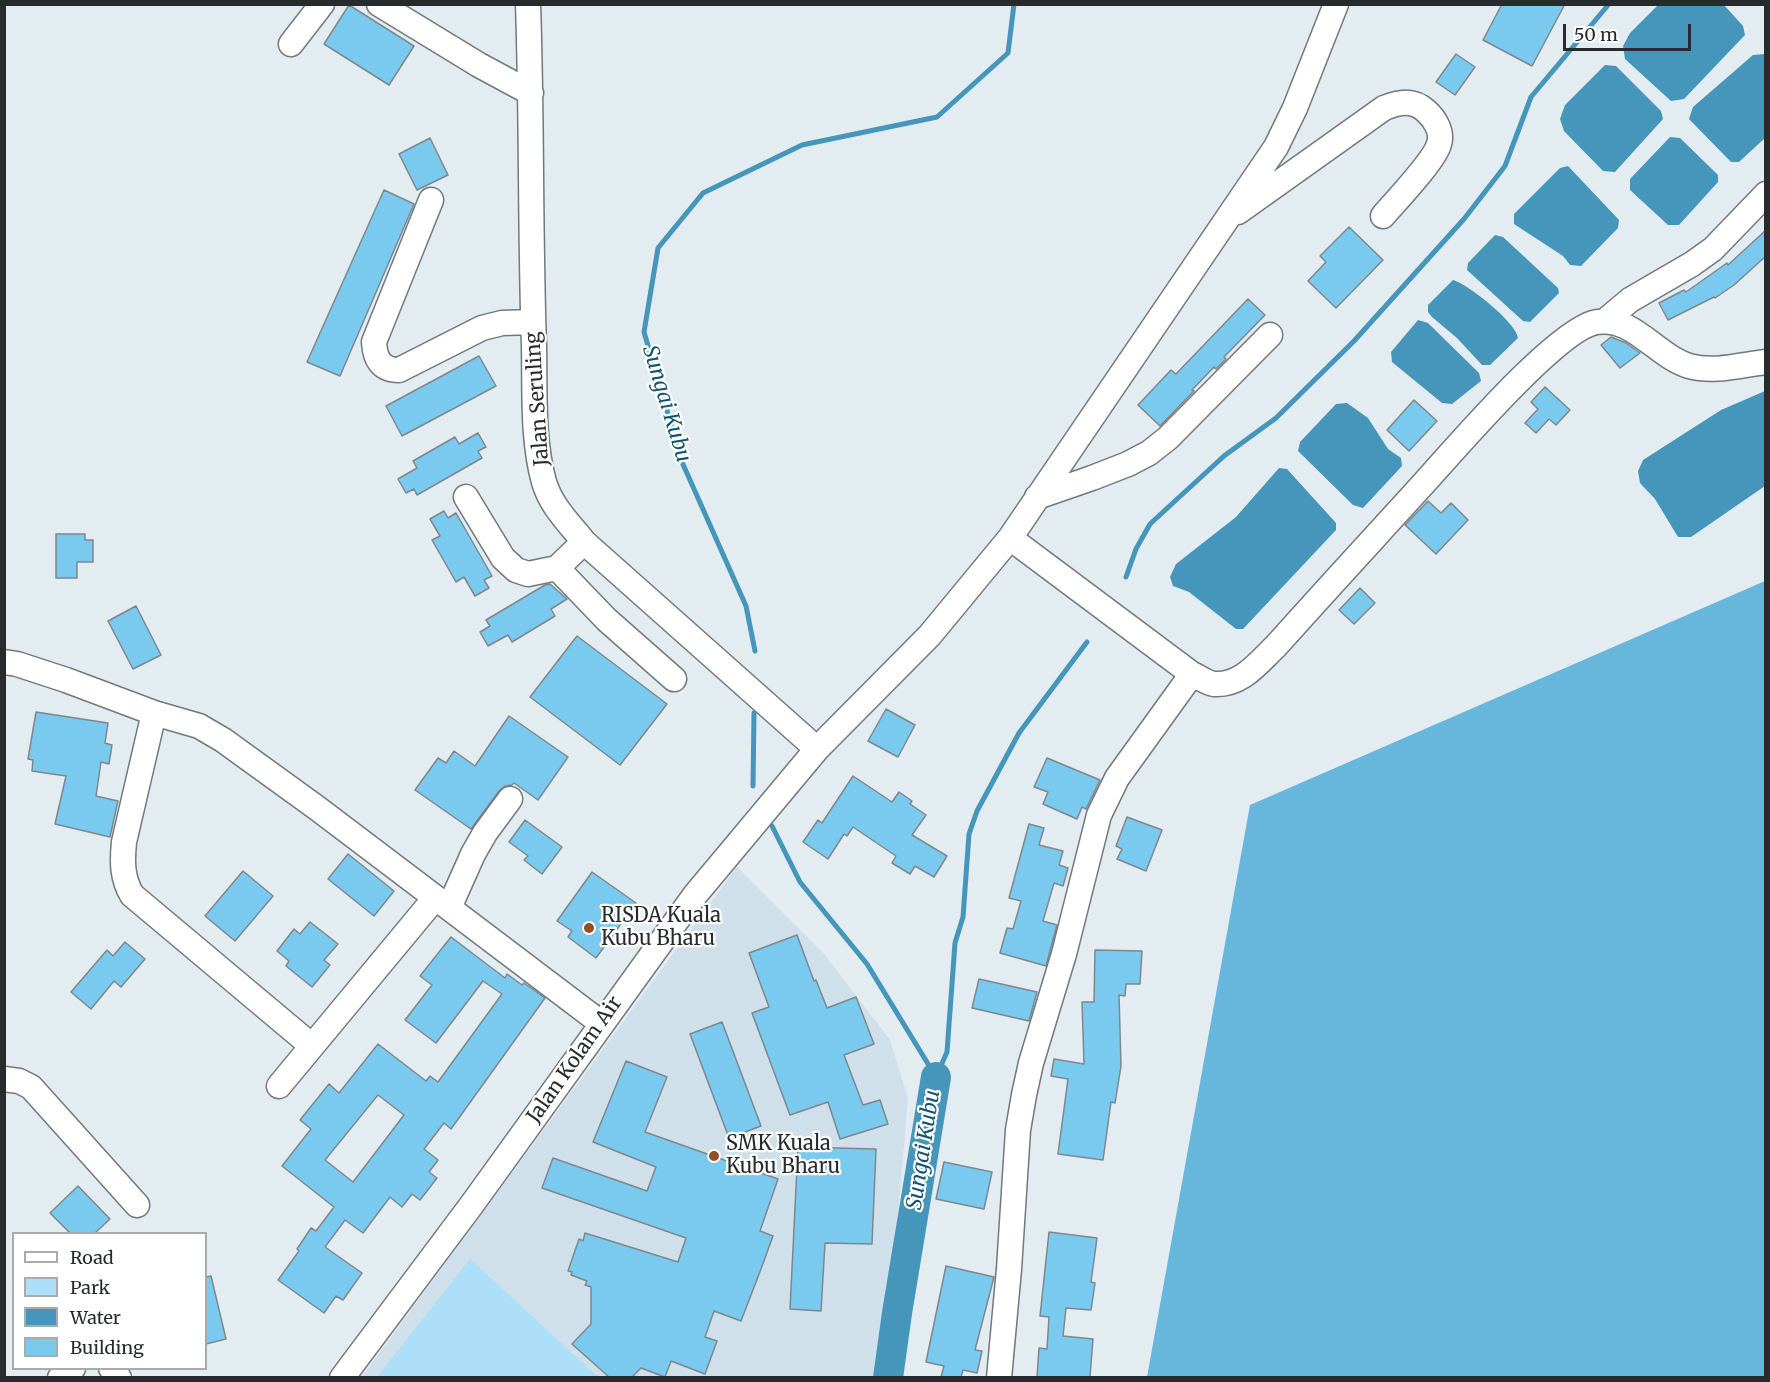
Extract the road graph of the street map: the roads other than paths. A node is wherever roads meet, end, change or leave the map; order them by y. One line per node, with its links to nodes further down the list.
1 (322, 4): 5 (street)
2 (379, 4): 6 (street)
3 (528, 4): 6 (street, Jalan Seruling)
4 (1336, 4): 10 (street, Jalan Kolam Air)
5 (291, 44)
6 (531, 93): 12 (street, Jalan Seruling)
7 (1766, 194): 11 (street)
8 (431, 200): 12 (street)
9 (1383, 216): 10 (street)
10 (1225, 222): 15 (street, Jalan Kolam Air)
11 (1605, 321): 14 (street); 21 (street)
12 (533, 322): 18 (street, Jalan Seruling)
13 (1270, 335): 15 (street)
14 (1766, 362)
15 (1037, 496): 17 (street, Jalan Kolam Air)
16 (466, 497): 19 (street)
17 (1010, 537): 21 (street); 24 (street, Jalan Kolam Air)
18 (584, 542): 19 (street); 24 (street, Jalan Seruling)
19 (556, 568): 22 (street)
20 (4, 662): 23 (street)
21 (1192, 674): 33 (street)
22 (674, 680)
23 (154, 713): 26 (street); 28 (street)
24 (817, 749): 27 (street, Jalan Kolam Air)
25 (510, 799): 26 (street)
26 (442, 903): 27 (street); 28 (street)
27 (601, 1023): 32 (street, Jalan Kolam Air)
28 (312, 1046): 30 (street)
29 (4, 1079): 31 (street)
30 (279, 1086)
31 (137, 1205)
32 (342, 1377)
33 (999, 1377)

